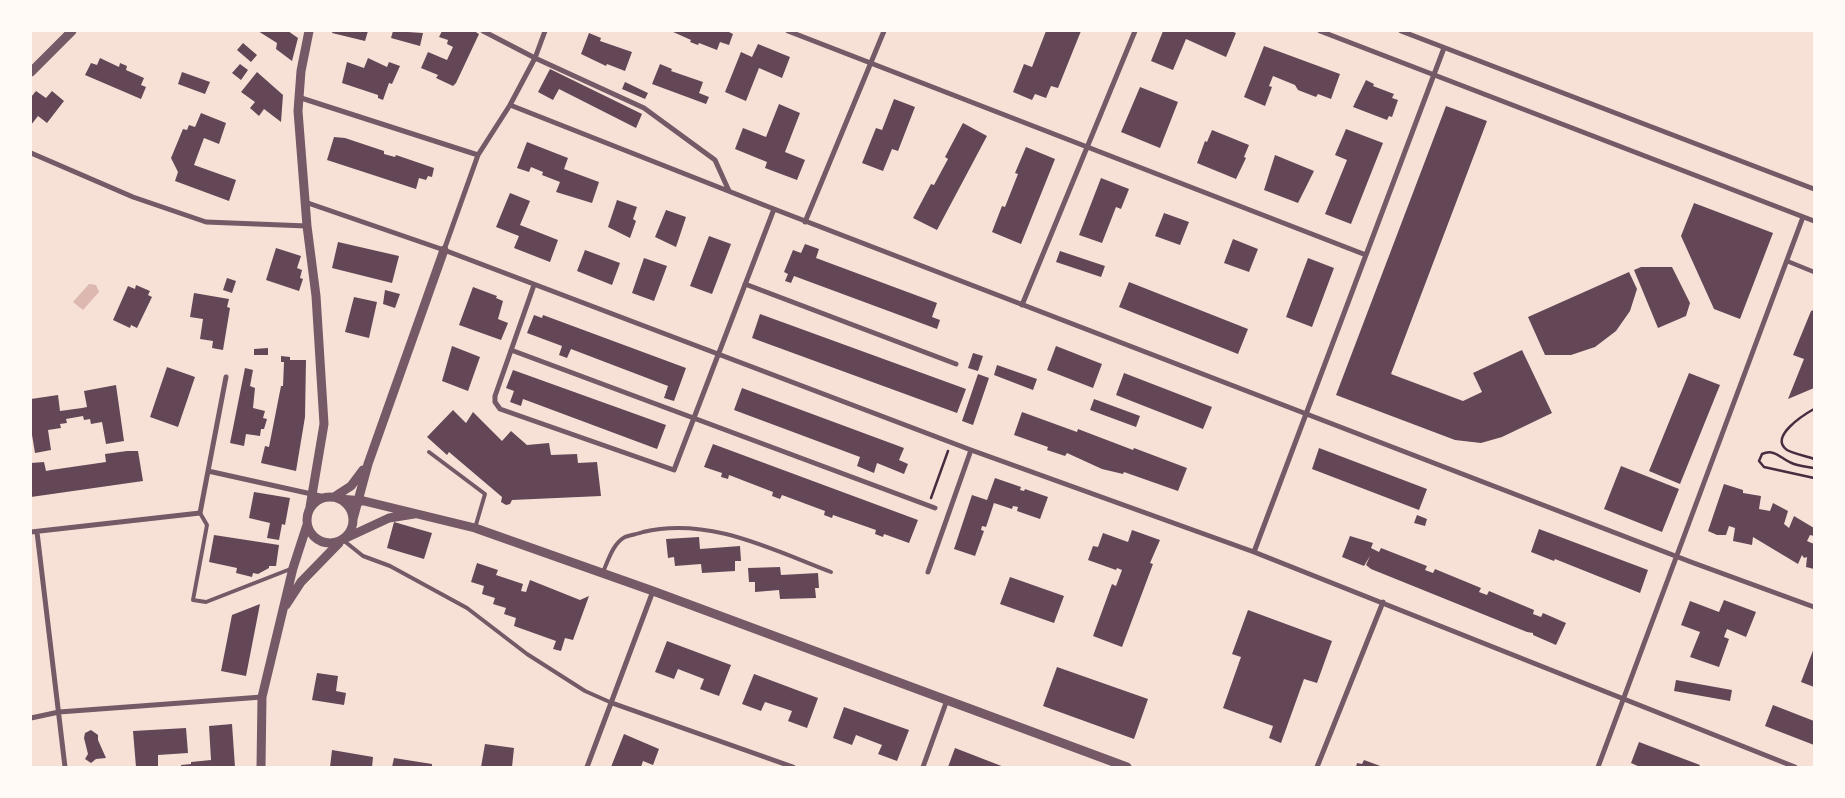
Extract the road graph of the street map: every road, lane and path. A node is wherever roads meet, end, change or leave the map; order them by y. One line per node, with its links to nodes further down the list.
1 (72, 31): 13 (street)
2 (310, 31): 15 (street)
3 (484, 31): 11 (street)
4 (545, 31): 11 (street)
5 (788, 31): 12 (street)
6 (884, 31): 12 (street)
7 (1135, 31): 17 (street)
8 (1320, 31): 14 (street)
9 (1401, 31): 10 (street)
10 (1444, 48): 14 (street); 20 (street)
11 (535, 58): 16 (street); 21 (street)
12 (871, 64): 17 (street); 25 (street)
13 (31, 72)
14 (1434, 75): 24 (street); 29 (street)
15 (298, 97): 19 (street); 22 (street)
16 (510, 105): 19 (street); 21 (street)
17 (1087, 147): 29 (street); 34 (street)
18 (31, 153): 27 (street)
19 (478, 155): 28 (street)
20 (1814, 189)
21 (729, 192): 23 (street)
22 (306, 202): 27 (street); 28 (street)
23 (774, 209): 25 (street); 32 (street)
24 (1803, 217): 26 (street); 30 (street)
25 (806, 222): 34 (street)
26 (1814, 222)
27 (307, 226): 50 (street)
28 (444, 250): 33 (street); 46 (street)
29 (1366, 256): 40 (street)
30 (1787, 261): 31 (street); 65 (street)
31 (1814, 272)
32 (745, 284): 36 (street); 37 (street)
33 (534, 285): 35 (street); 36 (street)
34 (1022, 305): 40 (street)
35 (511, 350): 41 (street); 41 (street)
36 (718, 354): 41 (street); 42 (street)
37 (956, 364)
38 (226, 377): 48 (street)
39 (1814, 409): 45 (path)
40 (1306, 414): 64 (street); 65 (street)
41 (694, 418): 54 (street)
42 (951, 442): 43 (street); 54 (path)
43 (971, 450): 64 (street); 68 (street)
44 (429, 452): 61 (lane)
45 (1814, 459)
46 (368, 464): 52 (street); 53 (street)
47 (1814, 468): 49 (path)
48 (208, 471): 50 (street); 57 (street)
49 (1814, 478)
50 (312, 494): 51 (street); 55 (street)
51 (325, 498): 52 (street); 55 (street)
52 (337, 498): 53 (street); 59 (street)
53 (358, 499): 58 (street); 59 (street)
54 (928, 506): 56 (street)
55 (310, 507): 60 (street)
56 (935, 508)
57 (200, 513): 62 (street); 66 (lane)
58 (423, 514): 61 (street); 63 (street)
59 (353, 519): 63 (street)
60 (307, 525): 63 (street); 66 (street)
61 (475, 528): 69 (street)
62 (34, 532): 78 (street)
63 (343, 540): 73 (street); 77 (lane)
64 (1254, 552): 71 (street)
65 (1676, 556): 72 (street); 76 (street)
66 (293, 568): 73 (street)
67 (831, 572): 69 (lane)
68 (928, 572)
69 (602, 574): 70 (street)
70 (653, 591): 75 (street); 77 (street)
71 (1383, 602): 76 (street); 86 (street)
72 (1814, 607)
73 (283, 609): 74 (street)
74 (262, 697): 78 (street); 81 (street)
75 (947, 700): 84 (street); 85 (street)
76 (1623, 700): 87 (street); 88 (street)
77 (612, 703): 82 (street); 83 (street)
78 (59, 712): 79 (street); 80 (street)
79 (31, 718)
80 (65, 767)
81 (261, 767)
82 (587, 767)
83 (793, 767)
84 (923, 767)
85 (1127, 767)
86 (1317, 767)
87 (1598, 767)
88 (1795, 767)

